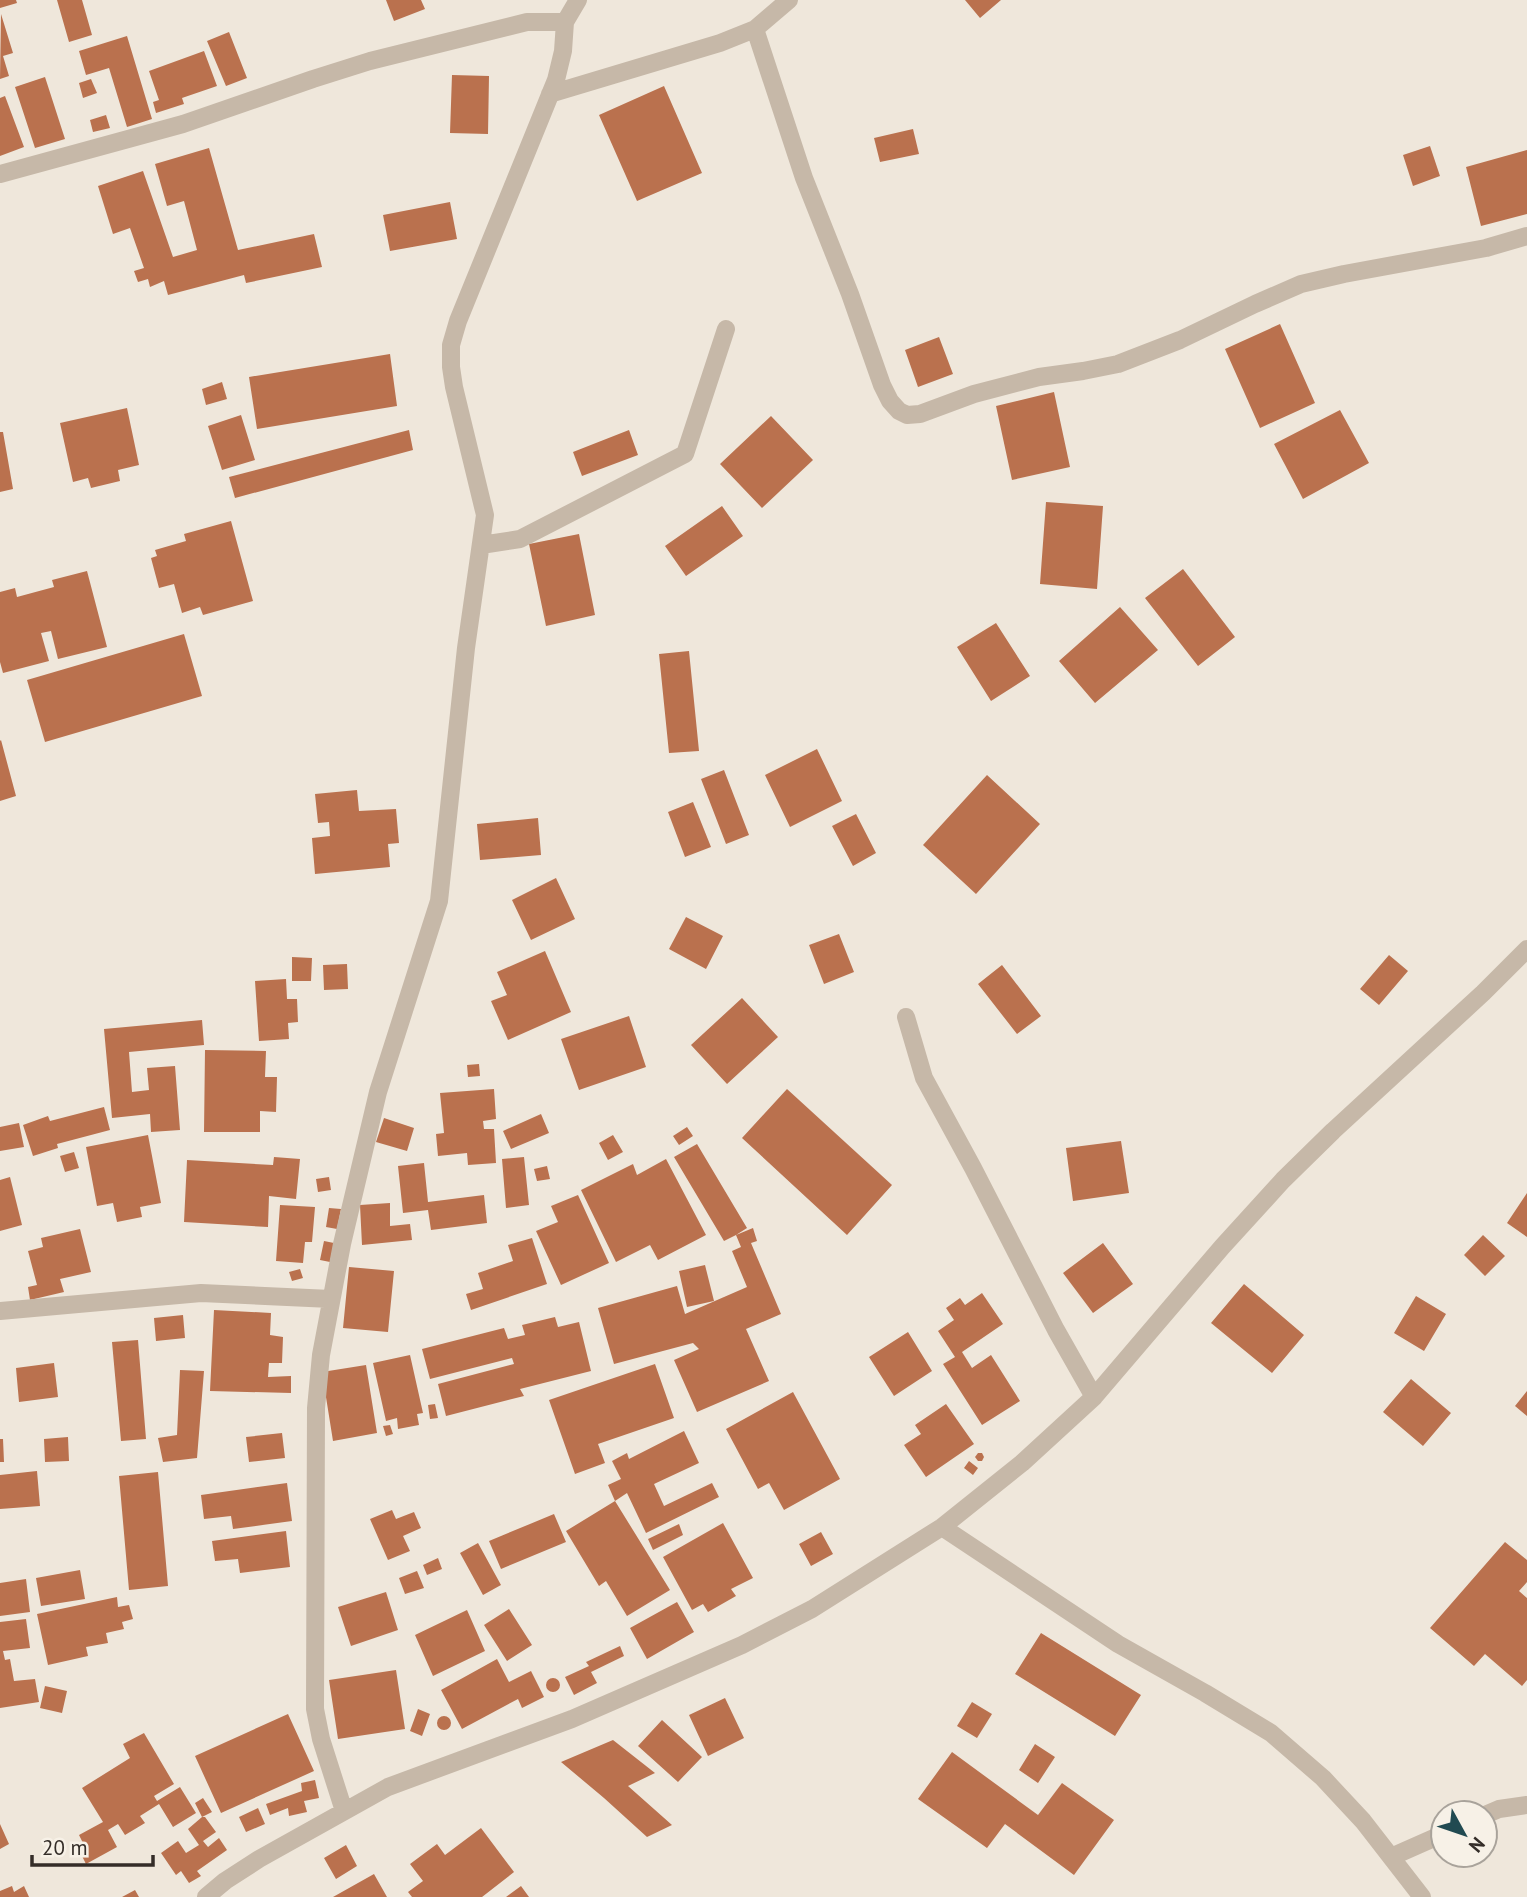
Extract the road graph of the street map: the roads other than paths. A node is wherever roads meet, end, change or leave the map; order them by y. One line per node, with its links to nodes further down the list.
1 (578, 0): 3 (street)
2 (789, 0): 4 (street)
3 (565, 22): 5 (street); 6 (street)
4 (755, 29): 5 (street); 7 (street)
5 (550, 94): 9 (street)
6 (0, 174)
7 (1527, 236)
8 (726, 329): 9 (street)
9 (481, 545): 12 (street)
10 (1527, 948): 14 (street)
11 (906, 1017): 14 (street)
12 (331, 1299): 13 (street); 18 (street)
13 (0, 1311)
14 (1094, 1397): 15 (street)
15 (942, 1527): 18 (street); 20 (street)
16 (1527, 1805): 17 (street)
17 (1499, 1808)
18 (344, 1811): 21 (street)
19 (1429, 1840): 20 (street)
20 (1391, 1857): 22 (street)
21 (206, 1897)
22 (1422, 1897)

